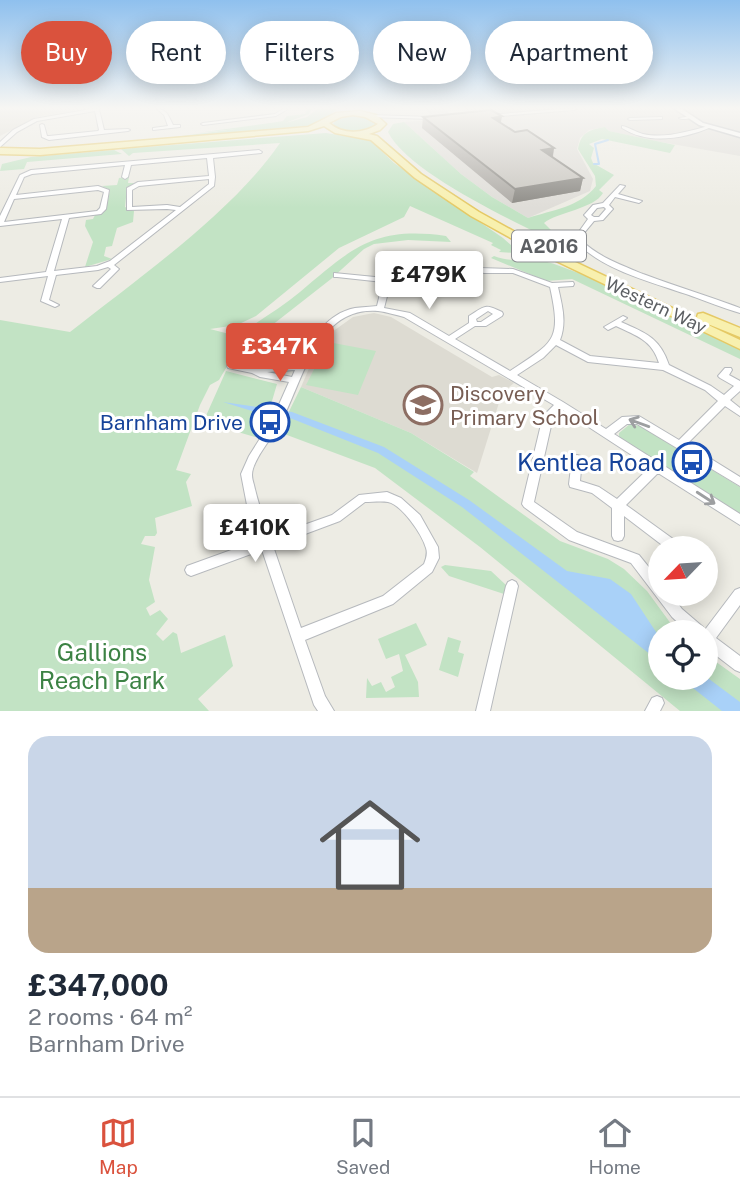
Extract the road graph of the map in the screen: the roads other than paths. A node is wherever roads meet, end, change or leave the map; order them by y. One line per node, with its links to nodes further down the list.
1 (159, 142): 7 (main road)
2 (189, 142): 7 (main road)
3 (379, 142): 37 (main road, Western Way / A2016)
4 (389, 142): 34 (main road, Western Way / A2016)
5 (2, 143): 7 (street)
6 (259, 152): 8 (street)
7 (5, 156)
8 (210, 156): 9 (street); 11 (street)
9 (128, 164): 10 (street); 14 (street)
10 (125, 177)
11 (212, 177): 16 (street); 16 (street)
12 (622, 186): 13 (street)
13 (614, 195): 15 (street); 31 (street)
14 (12, 197): 17 (street); 18 (street)
15 (639, 201)
16 (182, 209): 20 (street)
17 (66, 217): 18 (street); 21 (street)
18 (0, 223)
19 (457, 264): 23 (street); 25 (street); 28 (street)
20 (110, 265): 21 (street); 27 (street)
21 (51, 274): 24 (street); 29 (street)
22 (337, 275): 25 (street)
23 (451, 278)
24 (0, 280)
25 (386, 280): 30 (street)
26 (570, 284): 28 (street)
27 (97, 286)
28 (554, 286): 36 (street)
29 (55, 305)
30 (380, 309): 35 (street); 40 (street)
31 (740, 311)
32 (616, 322): 41 (street)
33 (473, 324): 35 (street)
34 (740, 334)
35 (449, 339): 45 (street)
36 (556, 341): 38 (street); 45 (street)
37 (740, 345)
38 (598, 360): 41 (street); 42 (street)
39 (231, 366): 43 (street)
40 (299, 367): 43 (street); 46 (street)
41 (665, 367): 48 (street)
42 (588, 369)
43 (255, 370): 46 (street)
44 (728, 370): 47 (street)
45 (512, 375): 49 (street)
46 (293, 380): 60 (street)
47 (740, 385): 48 (street)
48 (724, 402): 50 (street); 52 (street)
49 (560, 404): 51 (street); 62 (street)
50 (740, 413)
51 (607, 434): 52 (street, one-way to 51); 54 (street)
52 (680, 445): 55 (street)
53 (577, 459): 56 (street)
54 (657, 467): 56 (street); 57 (street, one-way to 57)
55 (740, 482)
56 (618, 506): 58 (street); 59 (street)
57 (740, 520)
58 (618, 536)
59 (660, 536)
60 (266, 544): 61 (street); 68 (street); 68 (street)
61 (191, 570)
62 (648, 576)
63 (512, 586): 72 (street)
64 (740, 594): 67 (street)
65 (672, 606): 66 (street)
66 (685, 620)
67 (717, 620)
68 (298, 636): 71 (street)
69 (718, 647): 70 (street)
70 (740, 664)
71 (327, 711)
72 (483, 711)

